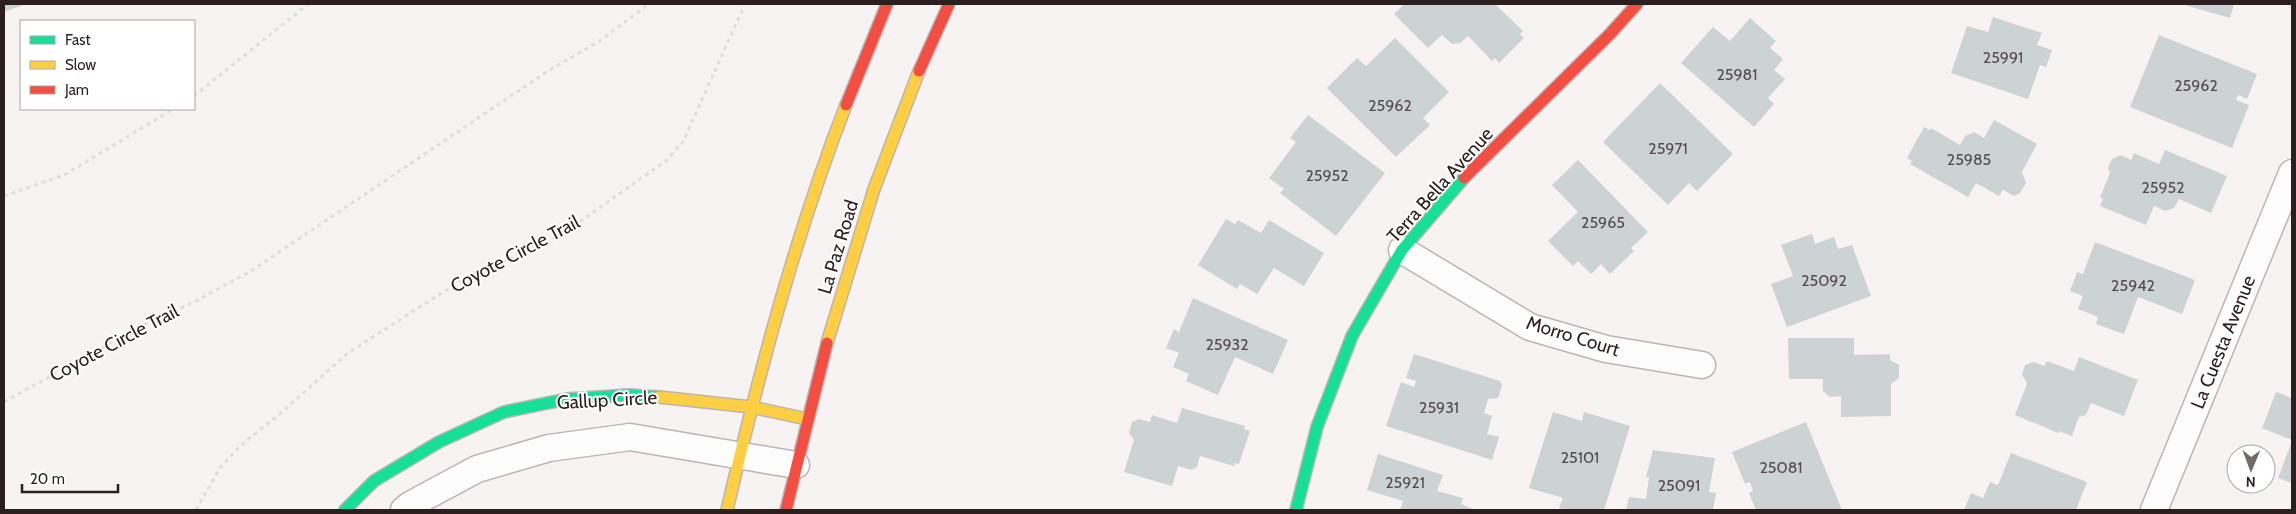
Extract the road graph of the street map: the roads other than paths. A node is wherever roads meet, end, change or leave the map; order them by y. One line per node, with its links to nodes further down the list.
1 (886, 4): 7 (street, La Paz Road)
2 (949, 4): 8 (street, La Paz Road)
3 (1637, 4): 5 (street, Terra Bella Avenue)
4 (2292, 173): 16 (street, La Cuesta Avenue)
5 (1402, 250): 6 (street, Morro Court); 15 (street, Terra Bella Avenue)
6 (1702, 365)
7 (751, 407): 8 (street, Gallup Circle); 9 (street, La Paz Road); 11 (street, Gallup Circle)
8 (808, 419): 10 (street, La Paz Road)
9 (739, 456): 10 (street, Gallup Circle); 12 (street, Gallup Circle); 13 (street, La Paz Road)
10 (796, 466): 14 (street, La Paz Road)
11 (345, 510)
12 (404, 510)
13 (727, 510)
14 (786, 510)
15 (1296, 510)
16 (2154, 510)

